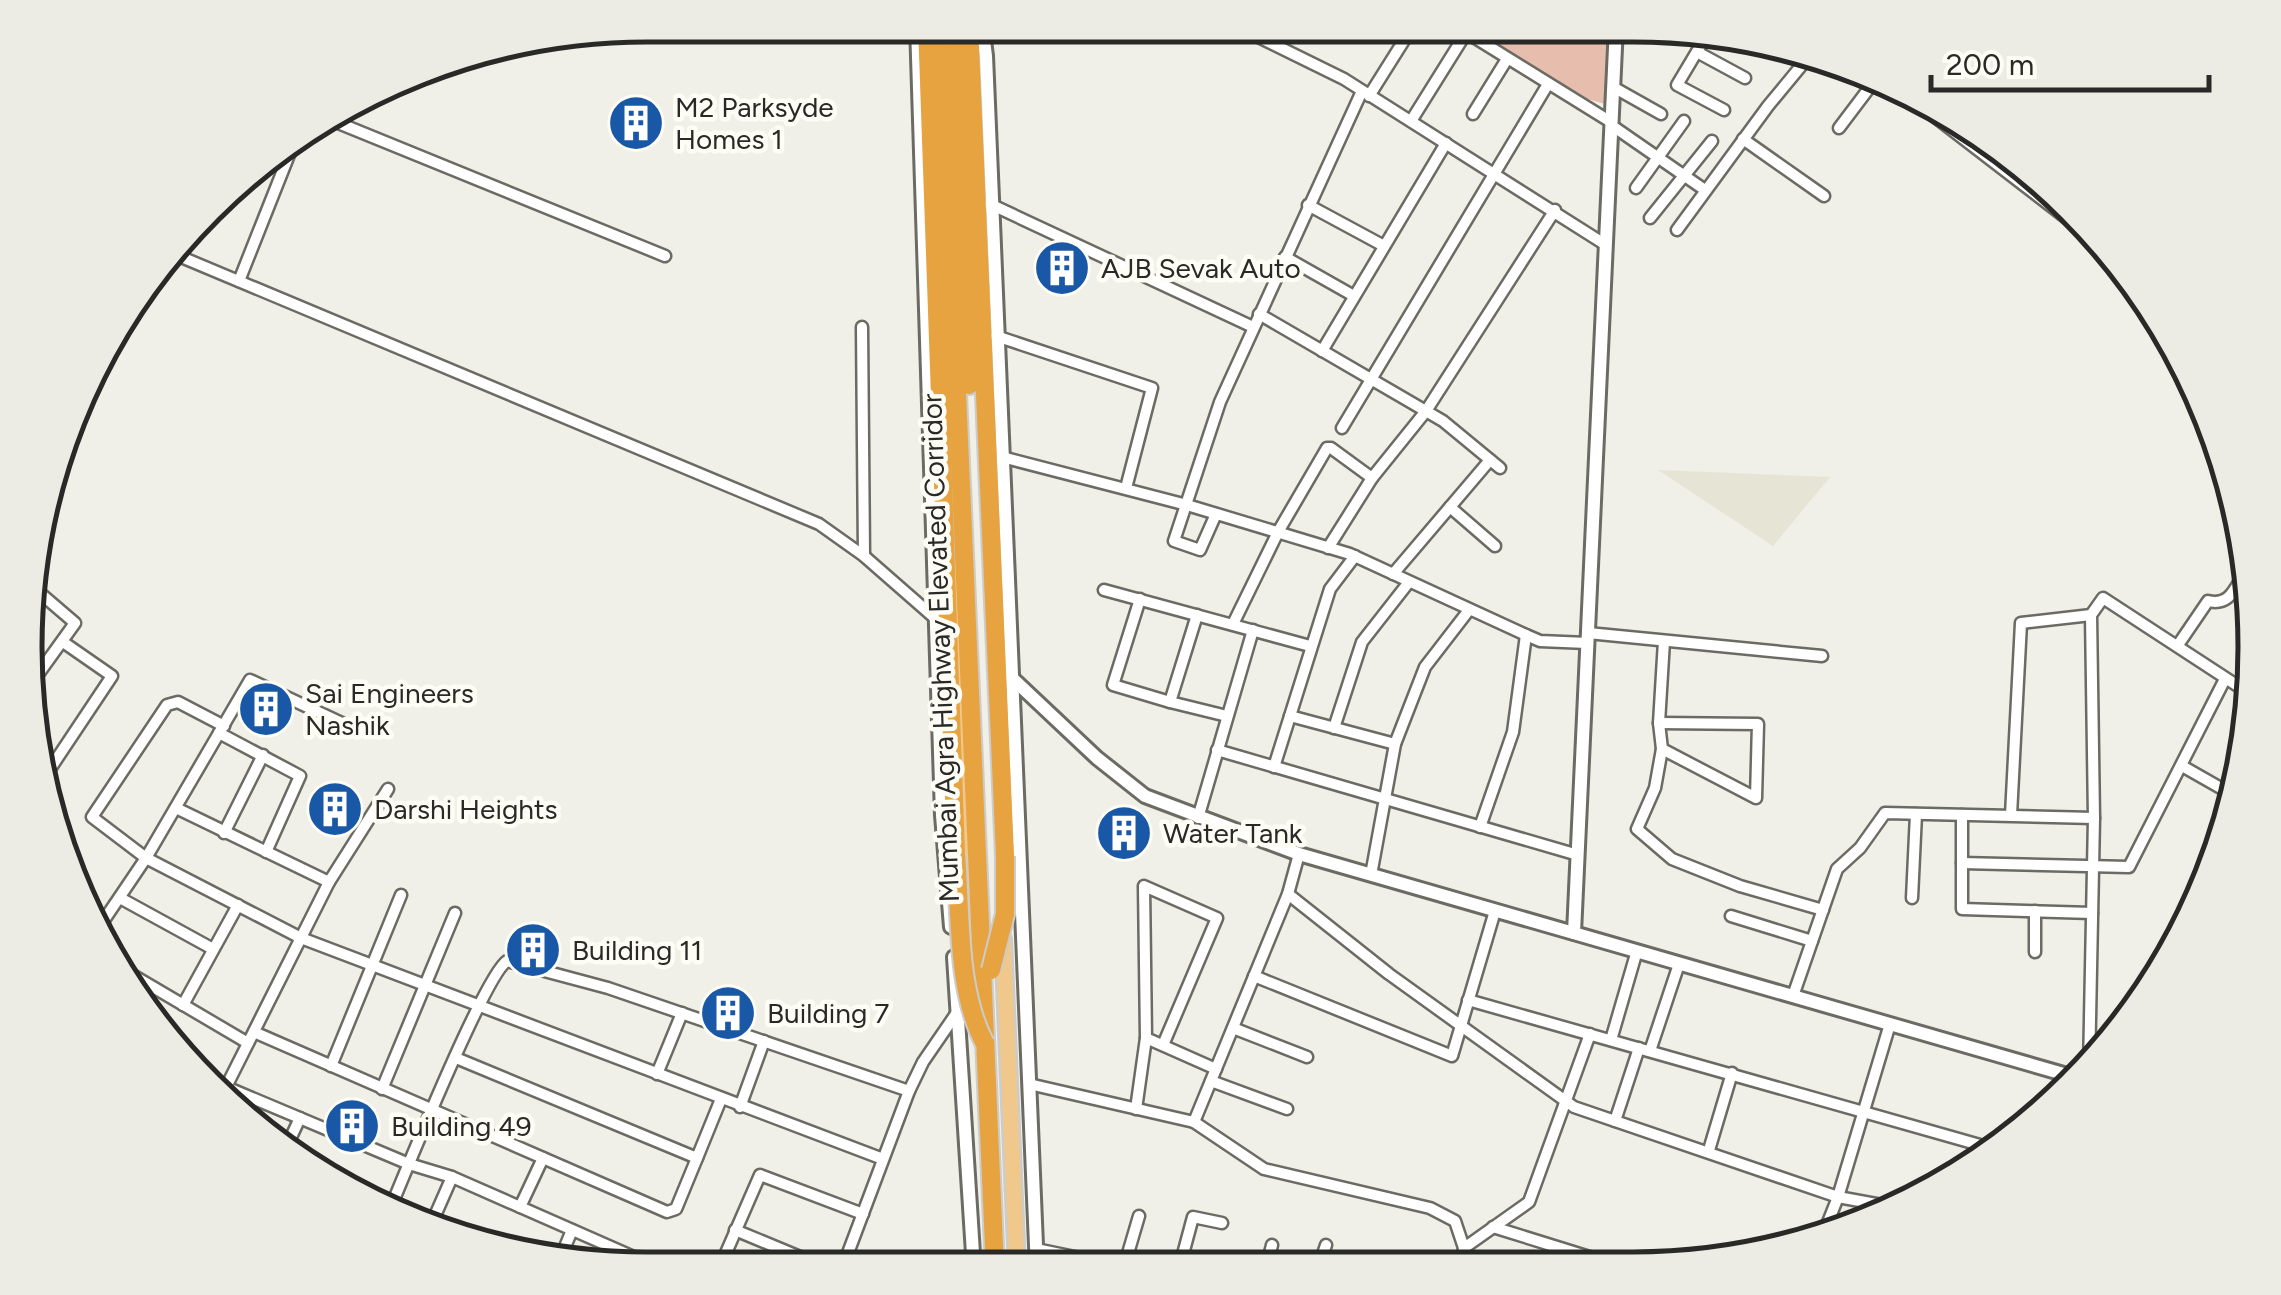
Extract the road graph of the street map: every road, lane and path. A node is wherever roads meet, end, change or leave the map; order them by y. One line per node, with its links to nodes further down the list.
1 (918, 43): 81 (street)
2 (928, 43): 166 (highway, bridge)
3 (939, 43): 166 (highway, Mumbai Agra Highway Elevated Corridor)
4 (939, 43): 223 (main road)
5 (963, 43): 148 (highway, bridge)
6 (963, 43): 148 (highway, Mumbai Agra Highway Elevated Corridor, bridge)
7 (963, 43): 226 (main road)
8 (984, 43): 41 (street)
9 (1271, 43): 22 (street)
10 (1401, 43): 22 (street)
11 (1460, 43): 26 (street)
12 (1482, 43): 16 (street)
13 (1615, 43): 20 (street)
14 (1699, 47): 15 (street)
15 (1696, 52): 18 (street); 23 (street)
16 (1507, 59): 19 (street); 24 (street)
17 (1801, 67): 31 (street)
18 (1745, 78)
19 (1548, 84): 28 (street); 36 (street)
20 (1613, 87): 25 (street); 28 (street)
21 (1868, 90): 30 (street)
22 (1366, 93): 26 (street); 42 (street)
23 (1724, 110)
24 (1473, 114)
25 (1660, 114)
26 (1411, 121): 33 (street)
27 (1684, 122): 34 (street)
28 (1611, 124): 34 (street); 46 (street)
29 (343, 125): 48 (street)
30 (1839, 128)
31 (1744, 139): 39 (street); 40 (street)
32 (1712, 141): 37 (street)
33 (1446, 143): 36 (street); 47 (street)
34 (1658, 158): 37 (street); 38 (street)
35 (285, 163): 51 (street)
36 (1495, 173): 43 (street); 58 (street)
37 (1684, 176): 39 (street); 44 (street)
38 (1636, 188)
39 (1705, 190): 45 (street)
40 (1824, 196)
41 (990, 204): 55 (street); 56 (street)
42 (1308, 206): 47 (street); 49 (street)
43 (1554, 210): 46 (street); 59 (street)
44 (1650, 218)
45 (1677, 230)
46 (1606, 244): 85 (street)
47 (1384, 246): 52 (street)
48 (664, 256)
49 (1284, 257): 52 (street); 53 (street)
50 (185, 259): 51 (street)
51 (239, 281): 70 (street)
52 (1354, 296): 57 (street)
53 (1258, 314): 55 (street); 57 (street)
54 (862, 327): 70 (street)
55 (1253, 327): 64 (street)
56 (996, 336): 61 (street); 63 (street)
57 (1322, 351): 58 (street)
58 (1371, 379): 59 (street); 60 (street)
59 (1426, 411): 62 (street); 65 (street)
60 (1342, 428)
61 (1002, 457): 63 (street); 92 (street)
62 (1372, 478): 67 (street); 69 (street)
63 (1126, 488): 64 (street)
64 (1186, 505): 66 (street); 66 (street)
65 (1450, 507): 68 (street); 72 (street)
66 (1216, 514): 67 (street)
67 (1278, 532): 69 (street); 82 (street)
68 (1495, 546)
69 (1328, 548): 71 (street)
70 (864, 556): 81 (street)
71 (1355, 556): 72 (street); 89 (street)
72 (1393, 574): 73 (street)
73 (1409, 582): 78 (street); 100 (street)
74 (2235, 588): 88 (street)
75 (1104, 590): 77 (street)
76 (45, 597): 87 (street)
77 (1140, 599): 79 (street); 95 (street)
78 (1470, 610): 84 (street); 102 (street)
79 (1197, 614): 82 (street); 95 (street)
80 (2090, 615): 88 (street); 114 (street); 117 (street)
81 (936, 618): 156 (street)
82 (1233, 624): 83 (street)
83 (1253, 630): 89 (street); 96 (street)
84 (1526, 635): 85 (street); 118 (street)
85 (1588, 638): 86 (street); 122 (street)
86 (1664, 640): 90 (street); 98 (street)
87 (63, 642): 91 (street); 106 (street)
88 (2178, 644): 93 (street)
89 (1310, 646): 97 (street)
90 (1822, 656)
91 (43, 668)
92 (1011, 677): 116 (street); 179 (street)
93 (2225, 679): 94 (street); 107 (street)
94 (2237, 686)
95 (1170, 702): 96 (street)
96 (1228, 716): 103 (street)
97 (1290, 716): 100 (street); 108 (street)
98 (1659, 722): 104 (street); 104 (street)
99 (346, 725): 101 (street)
100 (1334, 728): 102 (street)
101 (221, 730): 105 (street); 112 (street); 123 (street)
102 (1395, 744): 111 (street)
103 (1218, 750): 108 (street); 116 (street)
104 (1662, 750): 133 (street)
105 (263, 755): 119 (street); 120 (street)
106 (54, 764)
107 (2182, 766): 109 (street); 125 (street)
108 (1274, 767): 111 (street)
109 (2222, 788)
110 (388, 789): 127 (street)
111 (1385, 799): 118 (street); 126 (street)
112 (176, 808): 119 (street); 123 (street)
113 (1916, 814): 115 (street); 131 (street); 133 (street)
114 (2011, 814): 115 (street); 117 (street)
115 (1962, 815): 124 (street)
116 (1198, 818): 121 (street)
117 (2094, 818): 125 (street)
118 (1480, 827): 122 (street)
119 (224, 832): 120 (street)
120 (266, 852): 127 (street)
121 (1299, 854): 126 (street); 128 (street)
122 (1578, 855): 140 (street)
123 (146, 858): 130 (street); 132 (street)
124 (1962, 863): 125 (street); 135 (street)
125 (2093, 865): 137 (street)
126 (1371, 875): 134 (street)
127 (329, 882): 141 (street)
128 (1288, 894): 149 (street); 159 (street)
129 (402, 896): 147 (street)
130 (120, 898): 139 (street); 143 (street)
131 (1912, 898)
132 (238, 905): 141 (street); 143 (street)
133 (1823, 910): 142 (street)
134 (1495, 911): 140 (street); 153 (street)
135 (2035, 912): 137 (street); 144 (street)
136 (455, 913): 151 (street)
137 (2092, 913): 167 (street)
138 (1731, 916): 142 (street)
139 (106, 917)
140 (1574, 934): 145 (street)
141 (301, 938): 147 (street); 162 (street)
142 (1812, 941): 152 (street)
143 (214, 950): 154 (street)
144 (2034, 952)
145 (1636, 954): 146 (street); 164 (street)
146 (1679, 964): 152 (street); 169 (street)
147 (372, 965): 151 (street); 172 (street)
148 (991, 970): 225 (highway, Mumbai Agra Highway Elevated Corridor)
149 (1254, 976): 159 (street); 160 (street)
150 (142, 981): 154 (street)
151 (425, 985): 155 (street); 180 (street)
152 (1793, 996): 158 (street)
153 (1468, 1000): 159 (street); 161 (street)
154 (183, 1005): 162 (street)
155 (479, 1006): 157 (street); 171 (street); 175 (street)
156 (959, 1010): 181 (street); 222 (street)
157 (682, 1013): 165 (street); 175 (street)
158 (1890, 1024): 176 (street); 188 (street)
159 (1460, 1027): 184 (street)
160 (1233, 1028): 170 (street); 173 (street)
161 (1590, 1034): 164 (street); 184 (street)
162 (251, 1038): 172 (street); 178 (street)
163 (1146, 1038): 168 (street); 168 (street); 186 (street)
164 (1611, 1040): 169 (street)
165 (764, 1041): 181 (street); 185 (street)
166 (985, 1044): 224 (highway, Mumbai Agra Highway Elevated Corridor)
167 (2089, 1044)
168 (1163, 1046): 173 (street)
169 (1645, 1049): 174 (street); 191 (street)
170 (1307, 1057)
171 (456, 1058): 189 (street); 197 (street)
172 (331, 1066): 180 (street)
173 (1216, 1069): 177 (street)
174 (1732, 1073): 188 (street); 195 (street)
175 (657, 1074): 183 (street)
176 (2062, 1074)
177 (1211, 1081): 187 (street); 192 (street)
178 (229, 1083)
179 (1029, 1084): 186 (street); 217 (street)
180 (382, 1088): 189 (street)
181 (908, 1091): 198 (street)
182 (244, 1097): 190 (street)
183 (721, 1099): 185 (street); 197 (street)
184 (1567, 1102): 191 (street); 210 (street)
185 (740, 1106): 198 (street)
186 (1136, 1108): 192 (street)
187 (1287, 1109)
188 (1864, 1110): 194 (street); 202 (street)
189 (433, 1111): 196 (street); 199 (street)
190 (300, 1118): 193 (street); 199 (street)
191 (1615, 1121): 195 (street)
192 (1194, 1122): 216 (street)
193 (291, 1136)
194 (1979, 1144)
195 (1709, 1150): 202 (street)
196 (542, 1158): 197 (street); 204 (street)
197 (697, 1158)
198 (884, 1160): 206 (street)
199 (409, 1164): 200 (street); 201 (street)
200 (452, 1176): 204 (street); 205 (street)
201 (395, 1197)
202 (1838, 1198): 203 (street); 208 (street)
203 (1871, 1203)
204 (520, 1207): 211 (street)
205 (436, 1214)
206 (863, 1214): 212 (street); 221 (street)
207 (1138, 1216): 229 (street)
208 (1829, 1220)
209 (1222, 1223): 230 (street)
210 (1493, 1227): 216 (street); 234 (street)
211 (572, 1230): 215 (street); 218 (street)
212 (735, 1230): 219 (street); 220 (street)
213 (1272, 1245): 231 (street)
214 (1326, 1245): 232 (street)
215 (565, 1246)
216 (1464, 1248): 233 (street)
217 (1036, 1249): 227 (street); 228 (street)
218 (621, 1251)
219 (726, 1252)
220 (789, 1252)
221 (850, 1252)
222 (973, 1252)
223 (991, 1252)
224 (992, 1252)
225 (1005, 1252)
226 (1017, 1252)
227 (1036, 1252)
228 (1051, 1252)
229 (1131, 1252)
230 (1184, 1252)
231 (1270, 1252)
232 (1324, 1252)
233 (1463, 1252)
234 (1575, 1252)

